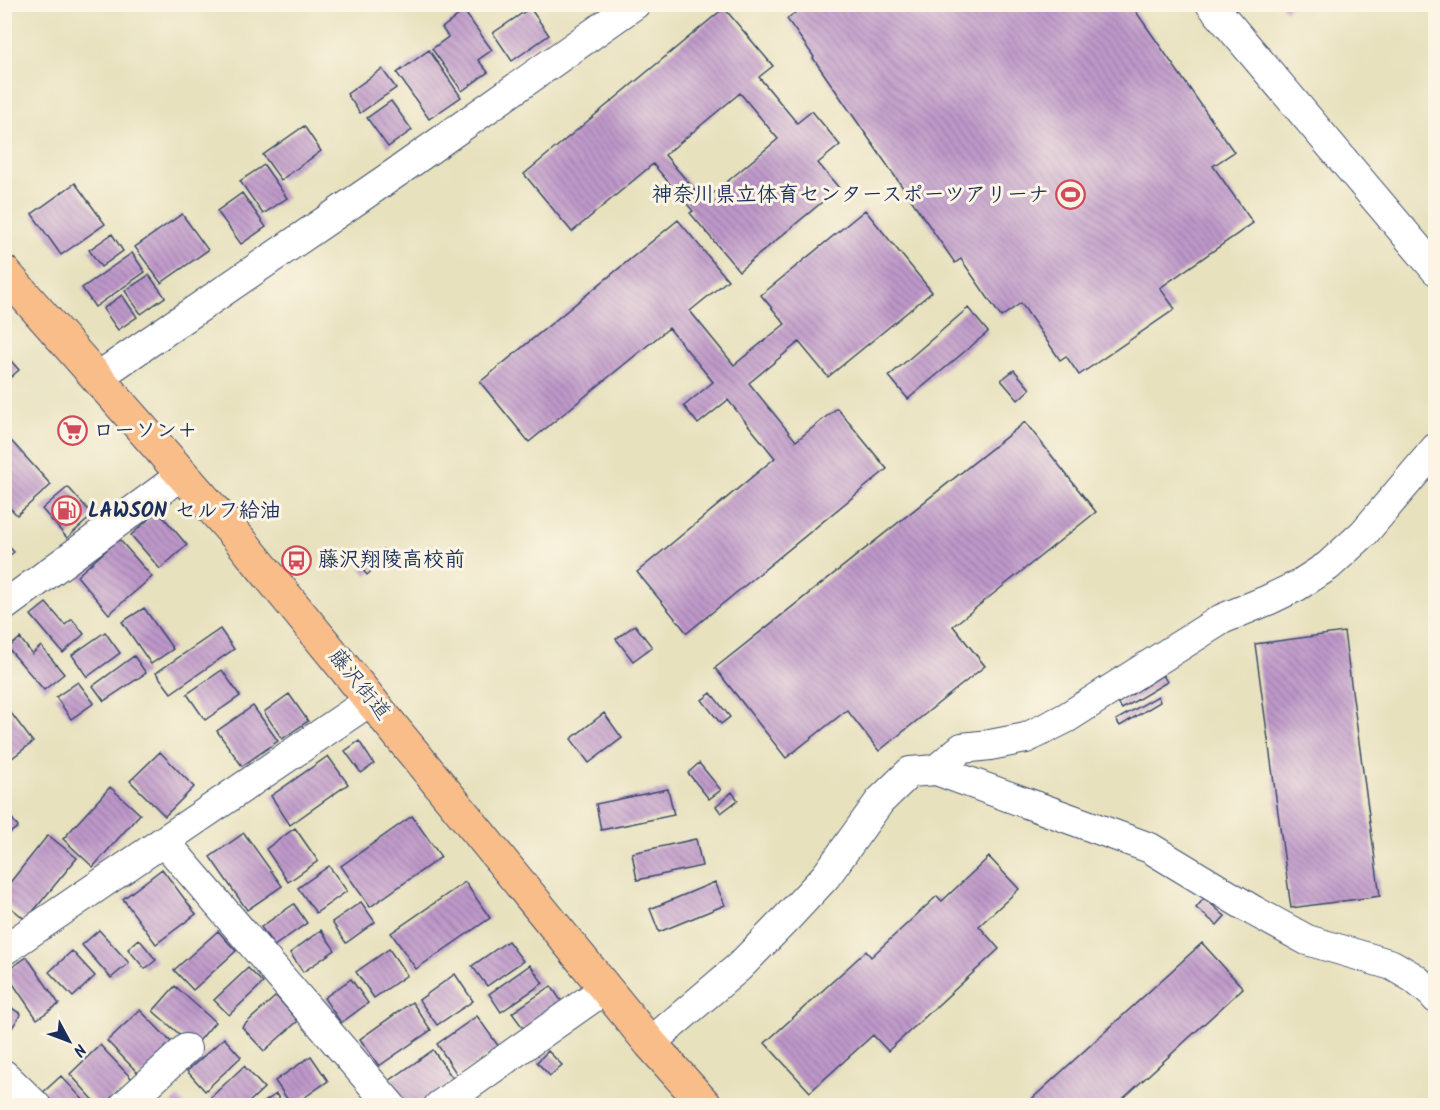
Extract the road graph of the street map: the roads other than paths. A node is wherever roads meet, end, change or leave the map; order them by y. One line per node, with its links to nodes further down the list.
1 (635, 4): 5 (street)
2 (1210, 4): 3 (street)
3 (1436, 270)
4 (4, 272): 5 (highway, 藤沢街道)
5 (98, 377): 7 (highway, 藤沢街道)
6 (1436, 448): 10 (street)
7 (183, 474): 8 (street); 9 (highway, 藤沢街道)
8 (4, 606)
9 (371, 700): 11 (street); 13 (highway, 藤沢街道)
10 (936, 770): 14 (street); 15 (street)
11 (165, 842): 12 (street); 20 (street)
12 (9, 941)
13 (606, 988): 15 (highway, 藤沢街道); 21 (street)
14 (1436, 998)
15 (650, 1043): 22 (highway, 藤沢街道)
16 (186, 1049): 19 (street)
17 (4, 1075): 18 (street)
18 (36, 1106)
19 (124, 1106)
20 (391, 1106)
21 (439, 1106)
22 (706, 1106)

